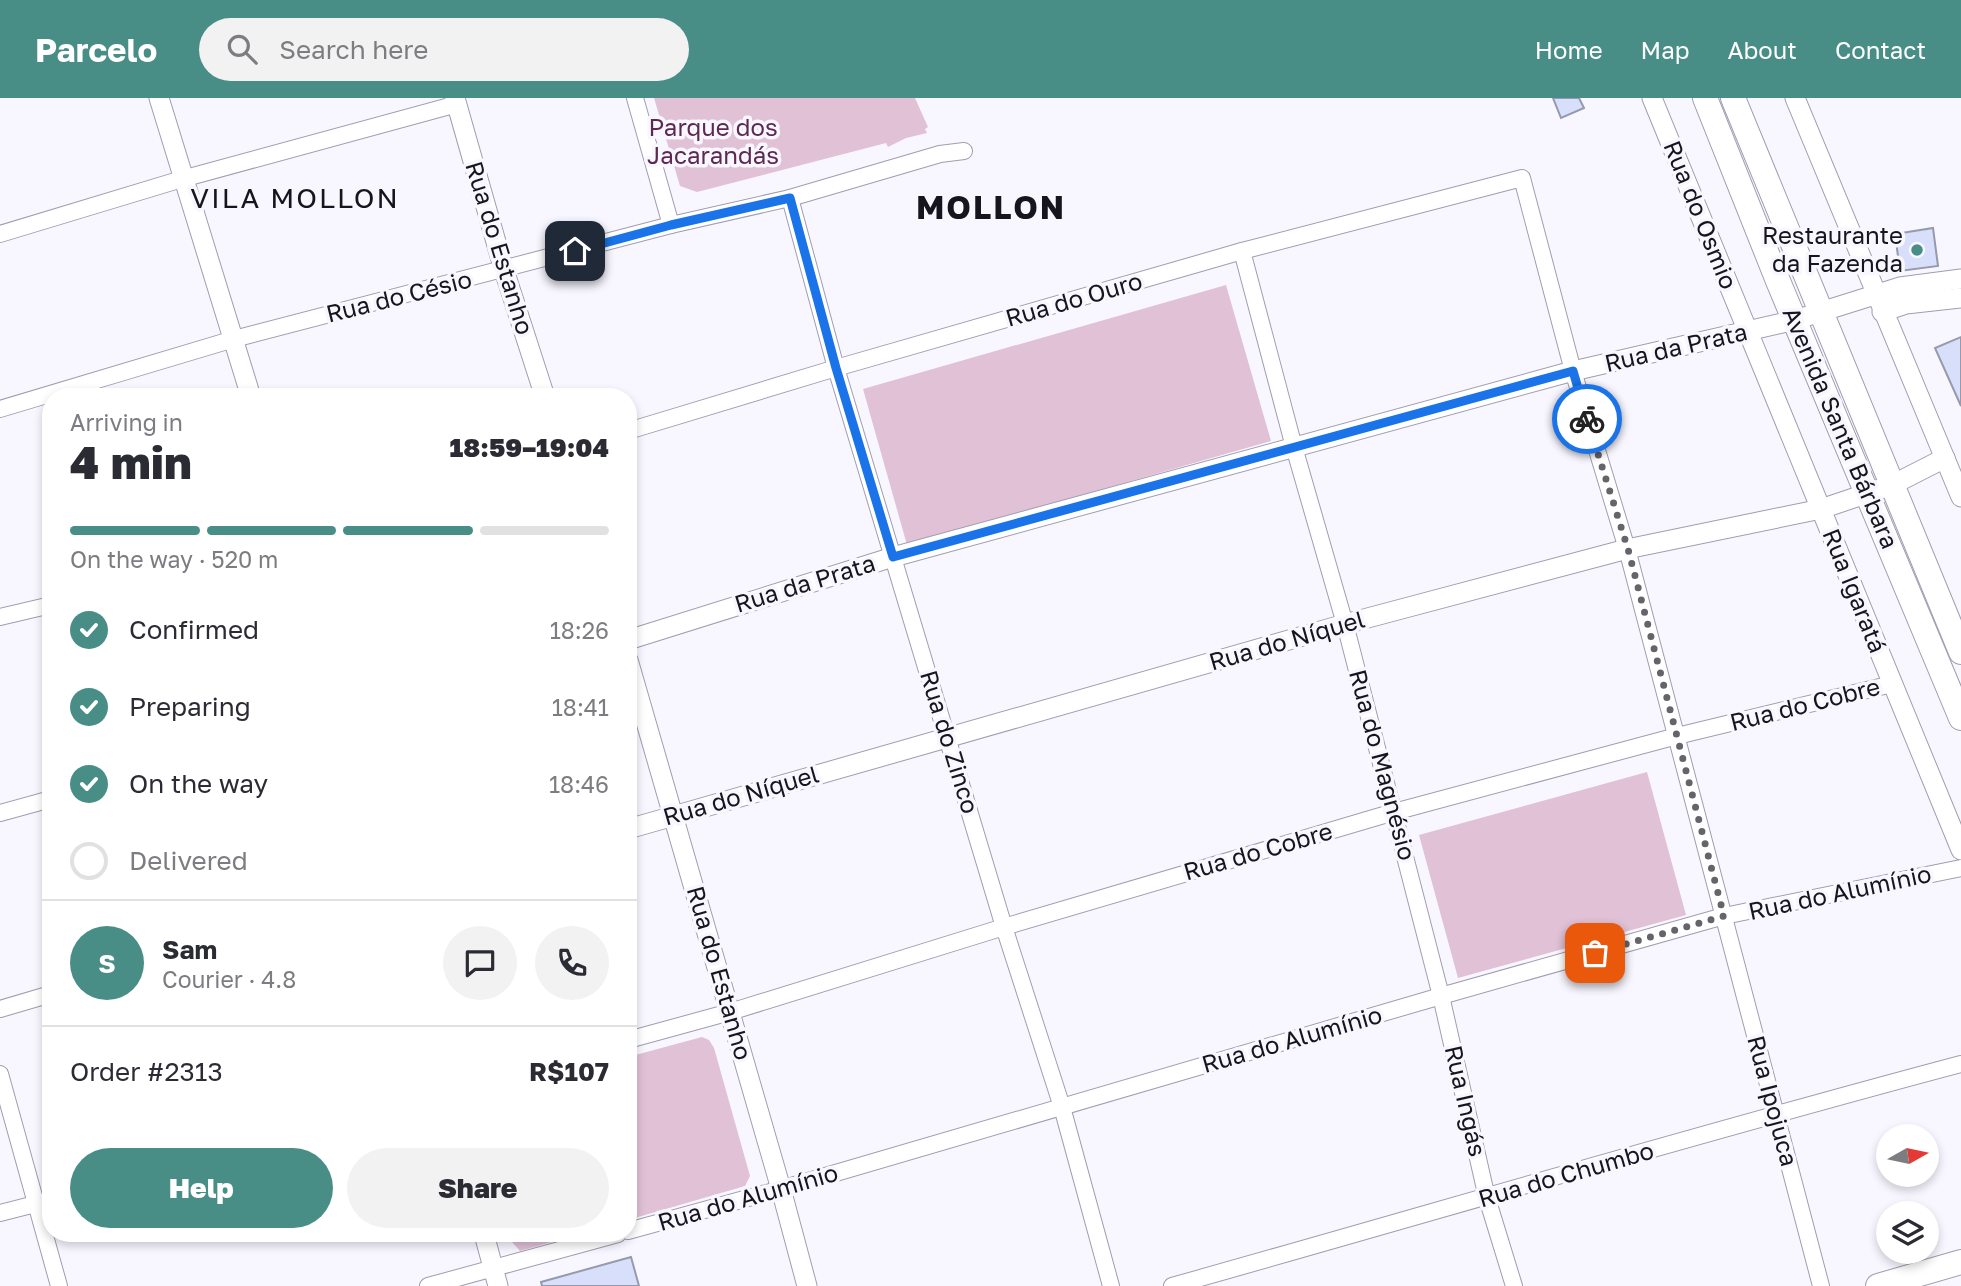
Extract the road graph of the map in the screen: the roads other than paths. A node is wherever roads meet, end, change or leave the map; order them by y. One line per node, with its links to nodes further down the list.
1 (159, 98): 10 (street)
2 (635, 98): 12 (street)
3 (1653, 98): 21 (street, Rua do Osmio)
4 (1704, 98): 20 (main road, Avenida Santa Bárbara)
5 (1733, 98): 19 (main road, Avenida Santa Bárbara)
6 (1795, 98): 18 (street)
7 (456, 101): 10 (street); 15 (street, Rua do Estanho)
8 (964, 151): 11 (street, Rua do Césio)
9 (1522, 178): 14 (street, Rua do Ouro); 24 (street, Rua Ipojuca)
10 (183, 179): 13 (street); 22 (street)
11 (790, 198): 12 (street, Rua do Césio); 23 (street, Rua do Zinco)
12 (671, 225): 15 (street, Rua do Césio)
13 (0, 234)
14 (1242, 251): 23 (street, Rua do Ouro); 31 (street, Rua do Magnésio)
15 (504, 270): 22 (street, Rua do Césio); 27 (street, Rua do Estanho)
16 (1961, 279): 18 (street)
17 (1961, 298): 18 (street)
18 (1879, 303): 19 (street, Rua da Prata); 32 (street)
19 (1822, 313): 20 (street, Rua da Prata); 33 (main road, Avenida Santa Bárbara)
20 (1795, 320): 21 (street, Rua da Prata); 34 (main road, Avenida Santa Bárbara)
21 (1748, 331): 24 (street, Rua da Prata); 36 (street, Rua Igaratá)
22 (234, 339): 25 (street, Rua do Césio); 26 (street)
23 (836, 368): 30 (street, Rua do Ouro); 38 (street, Rua do Zinco)
24 (1573, 371): 31 (street, Rua da Prata); 37 (street, Rua Ipojuca)
25 (70, 388)
26 (248, 388)
27 (542, 388)
28 (42, 396): 29 (street, Rua do Césio)
29 (0, 409)
30 (637, 428)
31 (1294, 447): 38 (street, Rua da Prata); 41 (street, Rua do Magnésio)
32 (1945, 458): 33 (street, Rua do Níquel); 35 (street)
33 (1892, 485): 34 (street, Rua do Níquel); 43 (main road, Avenida Santa Bárbara)
34 (1868, 495): 36 (street, Rua do Níquel); 46 (main road, Avenida Santa Bárbara)
35 (1961, 497)
36 (1821, 509): 37 (street, Rua do Níquel); 44 (street, Rua Igaratá)
37 (1628, 549): 41 (street, Rua do Níquel); 47 (street, Rua Ipojuca)
38 (893, 557): 42 (street, Rua da Prata); 48 (street, Rua do Zinco)
39 (42, 607): 40 (street)
40 (0, 617)
41 (1345, 624): 48 (street, Rua do Níquel); 50 (street, Rua do Magnésio)
42 (637, 637)
43 (1961, 652)
44 (1892, 684): 47 (street, Rua do Cobre); 54 (street, Rua Igaratá)
45 (637, 691): 52 (street, Rua do Estanho)
46 (1961, 718)
47 (1677, 736): 50 (street, Rua do Cobre); 56 (street, Rua Ipojuca)
48 (947, 737): 52 (street, Rua do Níquel); 57 (street, Rua do Zinco)
49 (42, 801): 51 (street)
50 (1394, 812): 57 (street, Rua do Cobre); 58 (street, Rua do Magnésio)
51 (0, 813)
52 (673, 816): 53 (street, Rua do Níquel); 61 (street, Rua do Estanho)
53 (637, 826)
54 (1961, 850)
55 (1961, 868): 56 (street, Rua do Alumínio)
56 (1724, 916): 58 (street, Rua do Alumínio); 66 (street, Rua Ipojuca)
57 (1004, 926): 61 (street, Rua do Cobre); 65 (street, Rua do Zinco)
58 (1441, 996): 65 (street, Rua do Alumínio); 69 (street, Rua Ingás)
59 (42, 997): 60 (street)
60 (0, 1009)
61 (730, 1012): 62 (street, Rua do Cobre); 67 (street, Rua do Estanho)
62 (637, 1038)
63 (1961, 1064): 66 (street, Rua do Chumbo)
64 (0, 1074): 68 (street)
65 (1062, 1107): 67 (street, Rua do Alumínio); 81 (street, Rua do Zinco)
66 (1776, 1113): 69 (street, Rua do Chumbo); 84 (street, Rua Ipojuca)
67 (781, 1189): 72 (street, Rua do Alumínio); 80 (street, Rua do Estanho)
68 (42, 1196)
69 (1487, 1198): 82 (street, Rua do Chumbo); 83 (street, Rua Ingás)
70 (42, 1202): 71 (street)
71 (0, 1213)
72 (637, 1229)
73 (51, 1242): 78 (street)
74 (486, 1242): 77 (street)
75 (595, 1242): 77 (street)
76 (1961, 1262): 85 (main road)
77 (496, 1277): 79 (street)
78 (59, 1286)
79 (428, 1286)
80 (807, 1286)
81 (1111, 1286)
82 (1172, 1286)
83 (1514, 1286)
84 (1821, 1286)
85 (1878, 1286)

